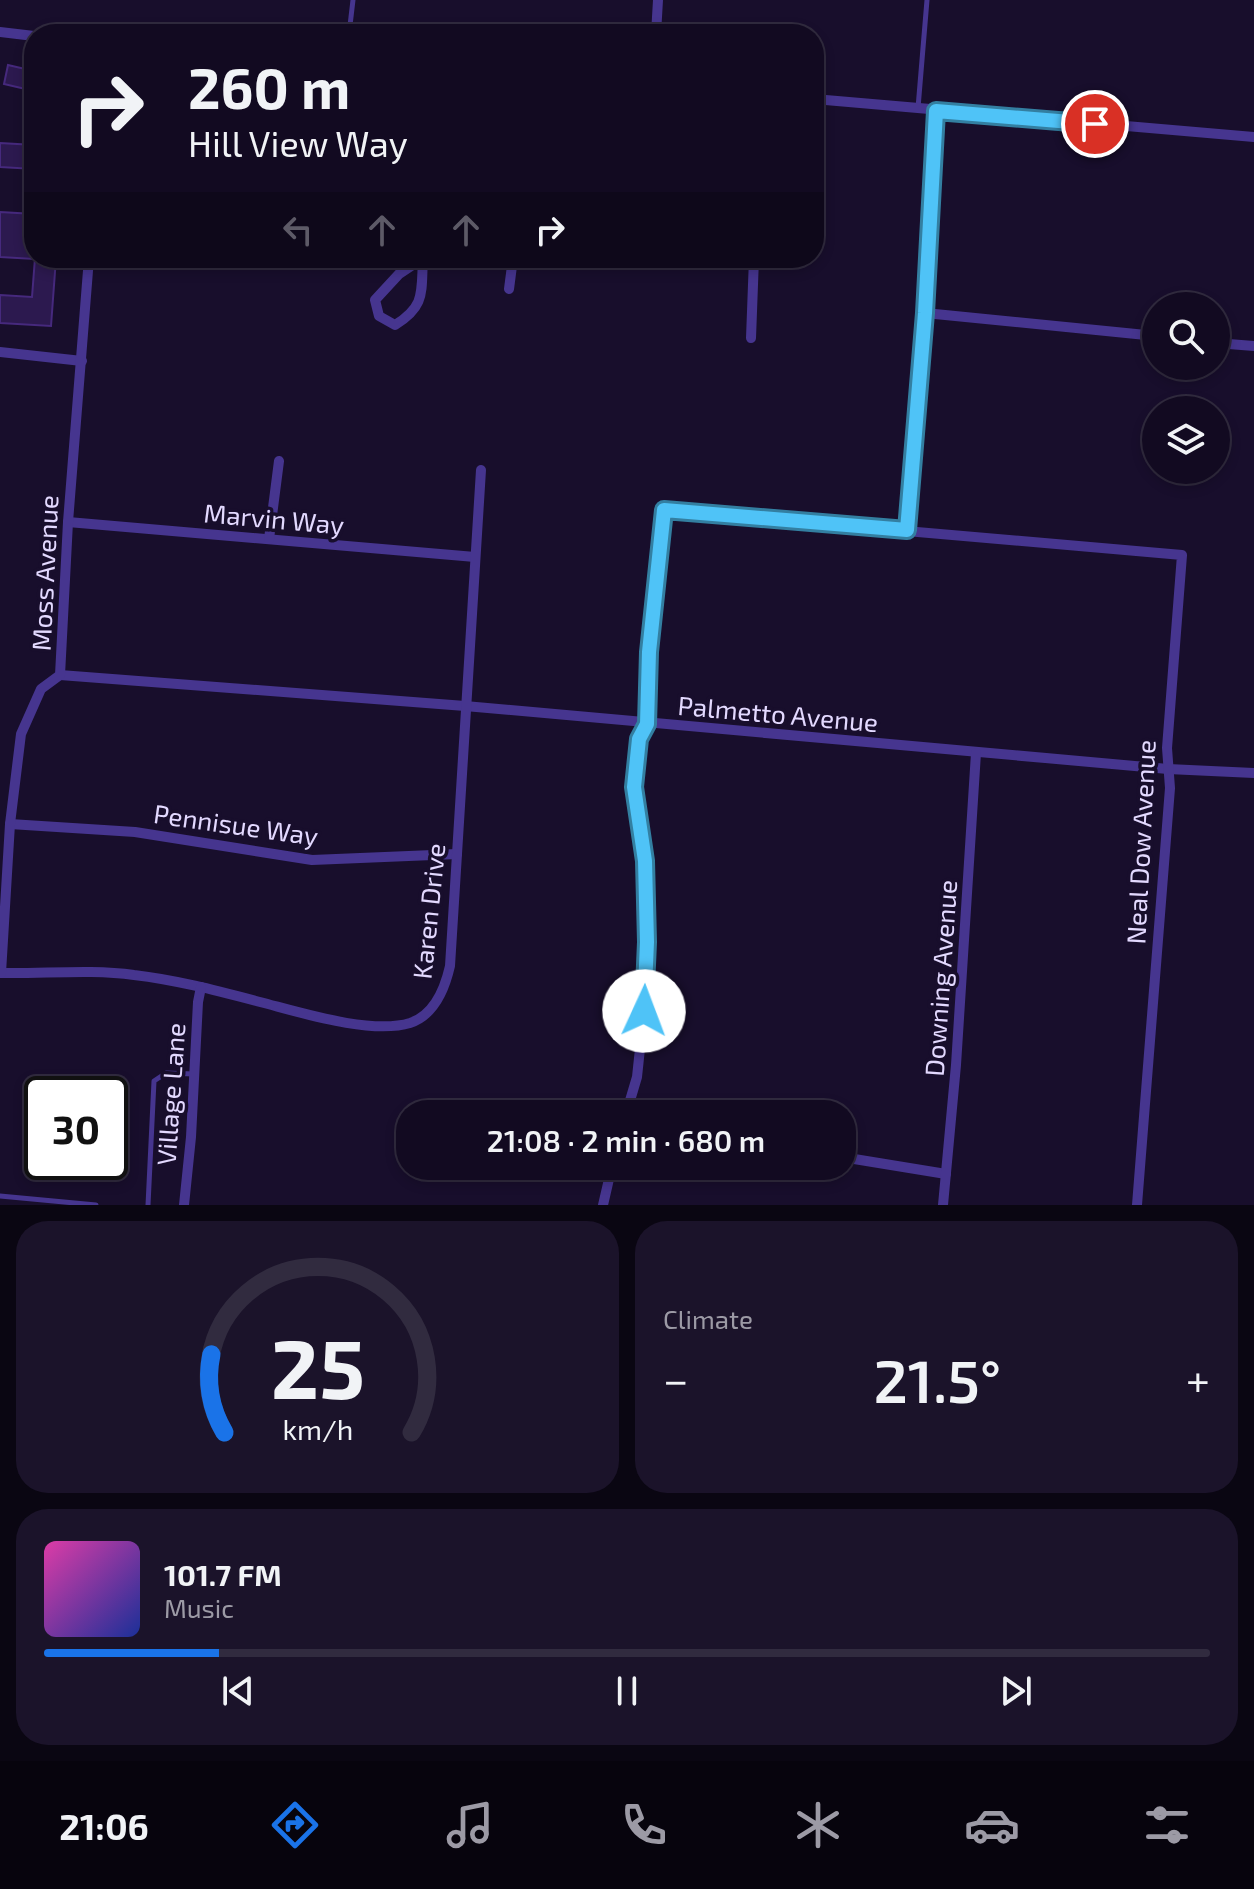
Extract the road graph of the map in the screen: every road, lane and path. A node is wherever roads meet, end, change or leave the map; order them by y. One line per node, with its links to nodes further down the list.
1 (353, 0): 4 (lane)
2 (658, 0): 5 (street)
3 (927, 0): 9 (lane)
4 (350, 24)
5 (657, 24)
6 (0, 32): 7 (street)
7 (24, 35)
8 (824, 100): 9 (street)
9 (918, 109): 10 (street)
10 (936, 111): 11 (street); 18 (street)
11 (1254, 137)
12 (88, 268): 24 (street, Moss Avenue)
13 (408, 268): 14 (street)
14 (422, 268)
15 (512, 268): 17 (street)
16 (754, 268): 20 (street)
17 (509, 289)
18 (925, 313): 19 (street); 28 (street)
19 (1142, 335)
20 (751, 338)
21 (1230, 344): 22 (street)
22 (1254, 346)
23 (0, 352): 24 (street)
24 (82, 361): 27 (street, Moss Avenue)
25 (279, 461): 29 (street)
26 (481, 470): 30 (street, Karen Drive)
27 (68, 522): 29 (street, Marvin Way); 31 (street, Moss Avenue)
28 (907, 530): 33 (street); 35 (street, Neal Dow Avenue)
29 (269, 539): 30 (street, Marvin Way)
30 (475, 557): 32 (street, Karen Drive)
31 (60, 675): 32 (street, Palmetto Avenue); 37 (street, Moss Avenue)
32 (465, 706): 33 (street, Palmetto Avenue); 38 (street, Karen Drive)
33 (647, 724): 34 (street, Palmetto Avenue); 42 (street)
34 (976, 753): 35 (street, Palmetto Avenue); 44 (street, Downing Avenue)
35 (1168, 769): 36 (street, Palmetto Avenue); 52 (street, Neal Dow Avenue)
36 (1254, 773)
37 (10, 824): 38 (street, Pennisue Way); 39 (street, Moss Avenue)
38 (457, 854): 40 (street, Karen Drive)
39 (0, 973): 40 (street, Karen Drive)
40 (201, 987): 41 (street, Village Lane)
41 (194, 1074): 48 (lane); 49 (street, Village Lane)
42 (630, 1100)
43 (856, 1159): 44 (street)
44 (946, 1174): 51 (street, Downing Avenue)
45 (609, 1180): 50 (street)
46 (0, 1196): 47 (lane)
47 (96, 1205)
48 (148, 1205)
49 (184, 1205)
50 (603, 1205)
51 (943, 1205)
52 (1137, 1205)

